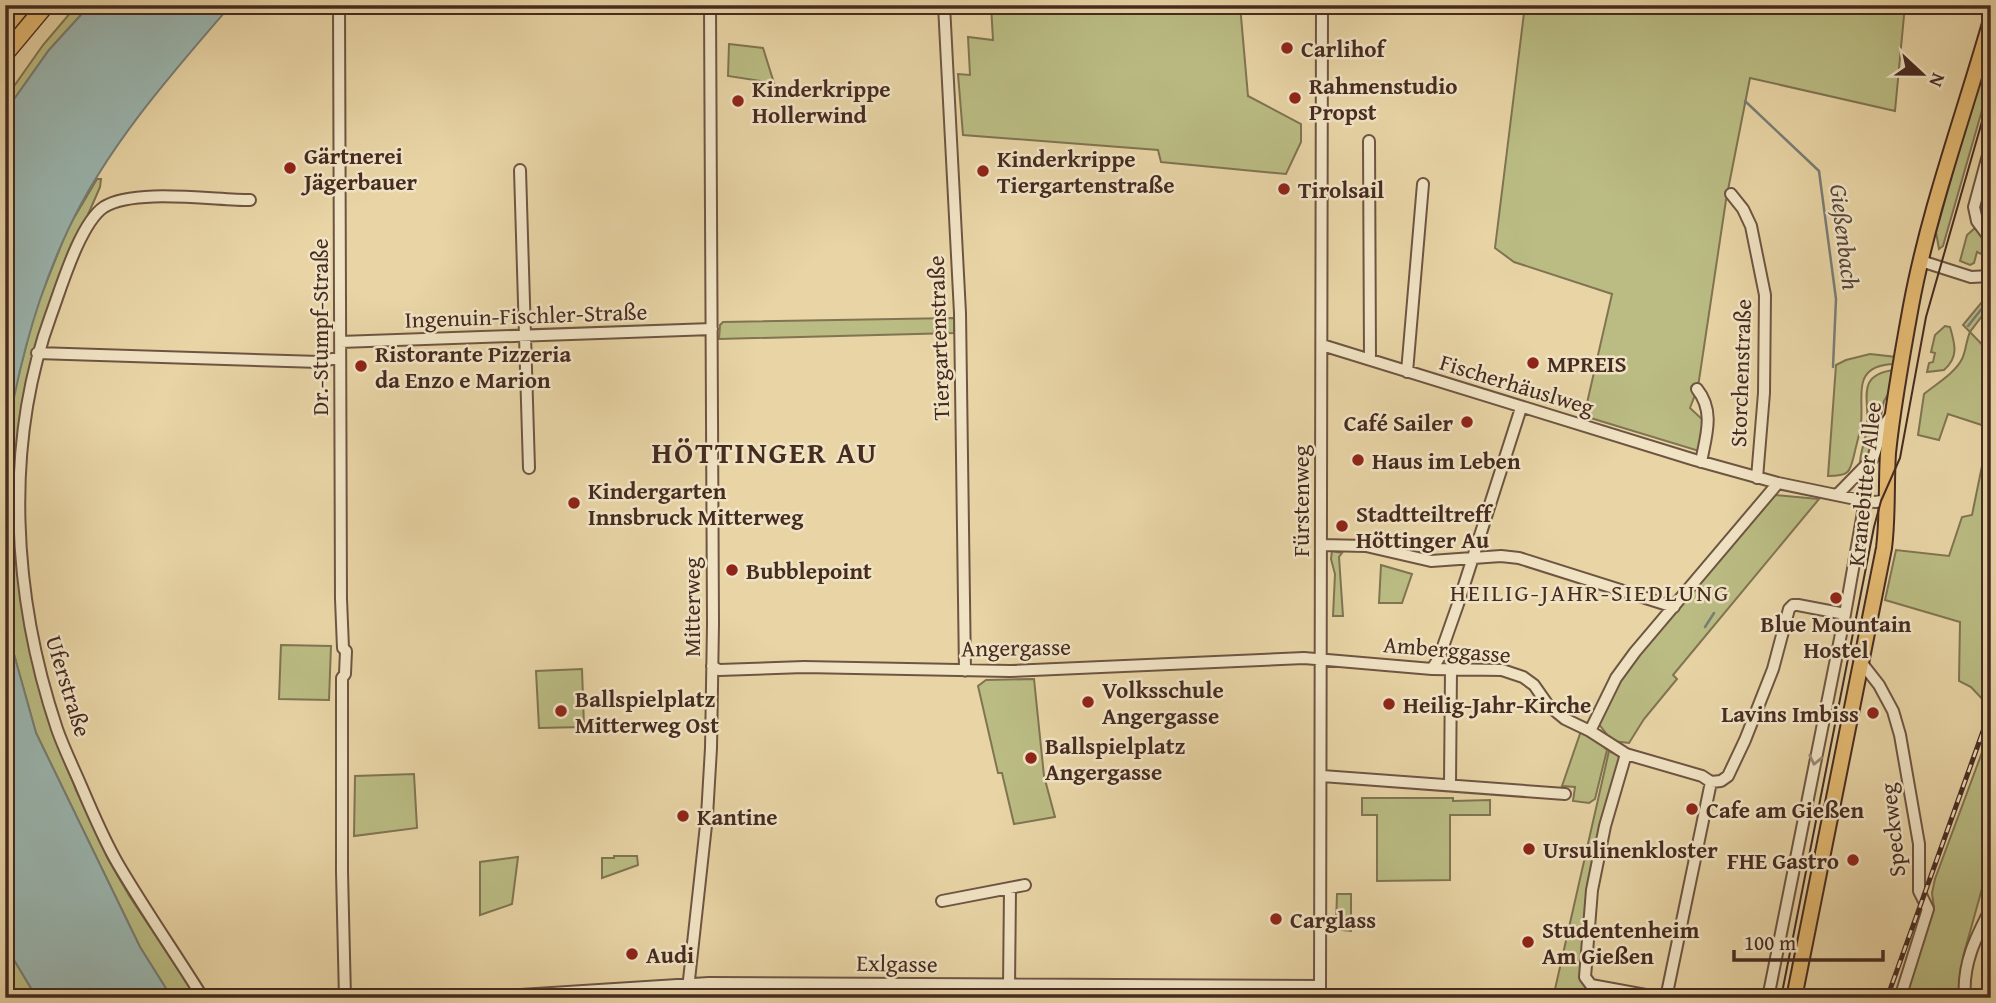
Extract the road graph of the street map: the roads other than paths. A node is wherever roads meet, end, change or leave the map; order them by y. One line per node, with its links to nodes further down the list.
1 (23, 5): 8 (highway)
2 (46, 5): 9 (highway)
3 (339, 5): 21 (street, Dr.-Stumpf-Straße)
4 (710, 5): 19 (street, Mitterweg)
5 (944, 5): 46 (street, Tiergartenstraße)
6 (1322, 5): 22 (street, Fürstenweg)
7 (1991, 20): 17 (main road, Kranebitter Allee)
8 (5, 27)
9 (5, 54)
10 (1369, 141): 25 (street)
11 (1991, 144): 16 (street)
12 (520, 170): 20 (street)
13 (1423, 184): 26 (street)
14 (1731, 194): 32 (street, Storchenstraße)
15 (250, 200): 23 (street, Uferstraße)
16 (1991, 240)
17 (1921, 261): 18 (street); 29 (main road, Kranebitter Allee)
18 (1991, 276)
19 (712, 330): 20 (street, Ingenuin-Fischler-Straße); 43 (street, Mitterweg)
20 (526, 335): 21 (street, Ingenuin-Fischler-Straße); 31 (street)
21 (340, 342): 24 (street, Dr.-Stumpf-Straße)
22 (1322, 345): 25 (street, Fischerhäuslweg); 37 (street, Fürstenweg)
23 (37, 352): 24 (street); 60 (street, Uferstraße)
24 (340, 357): 61 (street, Dr.-Stumpf-Straße)
25 (1370, 359): 26 (street, Fischerhäuslweg)
26 (1407, 372): 28 (street, Fischerhäuslweg)
27 (1697, 388): 30 (street)
28 (1521, 408): 30 (street, Fischerhäuslweg); 38 (street)
29 (1893, 412): 34 (street); 35 (main road, Kranebitter Allee)
30 (1701, 462): 32 (street, Fischerhäuslweg)
31 (529, 468)
32 (1757, 478): 33 (street, Fischerhäuslweg)
33 (1777, 483): 34 (street, Fischerhäuslweg); 39 (street)
34 (1839, 494): 36 (street, Fischerhäuslweg)
35 (1886, 500): 36 (street, Fischerhäuslweg); 42 (main road, Kranebitter Allee)
36 (1865, 501): 40 (street, Kranebitter Allee)
37 (1321, 545): 38 (street); 41 (street, Fürstenweg)
38 (1474, 557): 39 (street); 44 (street)
39 (1674, 607): 47 (street)
40 (1845, 614): 50 (street); 65 (street, Kranebitter Allee, one-way to 65)
41 (1321, 659): 44 (street, Amberggasse); 46 (street, Angergasse); 49 (street, Fürstenweg)
42 (1861, 662): 66 (main road, Kranebitter Allee); 67 (street, Speckweg)
43 (712, 666): 46 (street, Angergasse); 57 (street, Mitterweg)
44 (1432, 669): 45 (street, Amberggasse)
45 (1451, 670): 47 (street, Amberggasse); 51 (street)
46 (965, 671)
47 (1590, 731): 48 (street, Amberggasse)
48 (1626, 754): 50 (street, Amberggasse); 64 (street)
49 (1322, 776): 51 (street); 59 (street, Fürstenweg)
50 (1711, 782): 64 (street)
51 (1450, 784): 52 (street)
52 (1565, 794)
53 (1025, 885): 54 (street)
54 (1010, 889): 55 (street); 58 (street)
55 (942, 901)
56 (1991, 908): 68 (street)
57 (688, 985): 58 (street, Exlgasse); 62 (street, Exlgasse); 63 (street, Mitterweg)
58 (1009, 986): 59 (street, Exlgasse)
59 (1320, 992)
60 (203, 998)
61 (345, 998)
62 (474, 998)
63 (687, 998)
64 (1664, 998)
65 (1768, 998)
66 (1794, 998)
67 (1900, 998)
68 (1965, 998)

